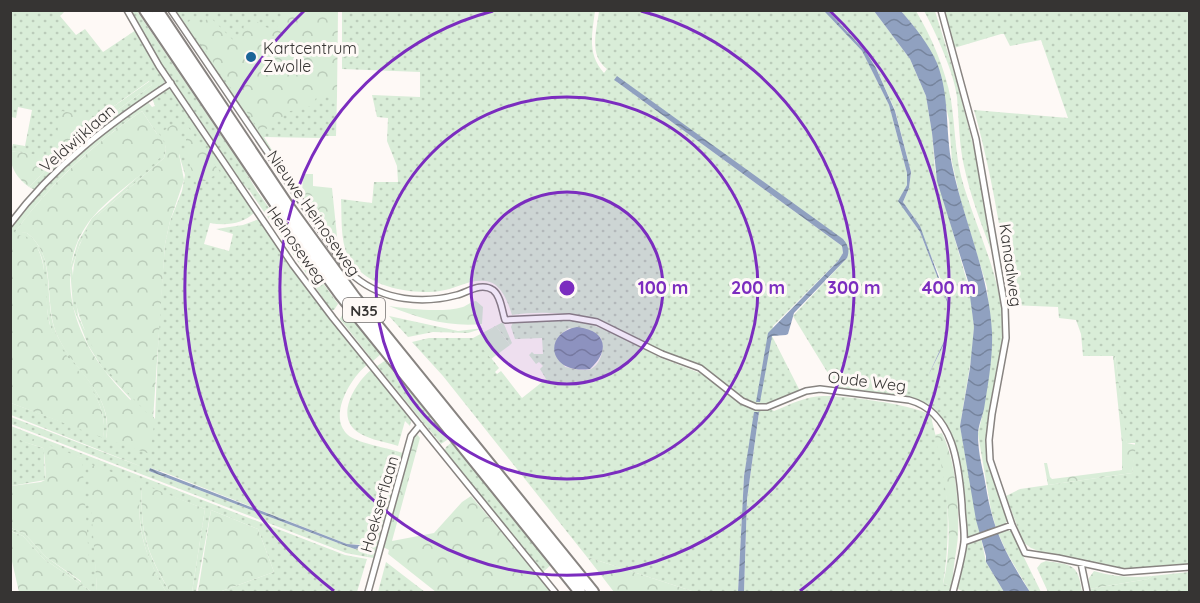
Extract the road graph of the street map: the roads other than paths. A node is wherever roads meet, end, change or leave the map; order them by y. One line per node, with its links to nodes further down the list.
1 (127, 10): 6 (street, Heinoseweg)
2 (145, 10): 16 (highway, Nieuwe Heinoseweg / N35)
3 (157, 10): 17 (highway, Nieuwe Heinoseweg / N35)
4 (171, 10): 8 (street, Heinoseweg)
5 (940, 10): 10 (street, Kanaalweg)
6 (171, 83): 7 (street, Veldwijklaan); 9 (street, Heinoseweg)
7 (10, 224)
8 (505, 320): 11 (street, Oude Weg)
9 (420, 425): 14 (street, Hoekserflaan); 15 (street, Heinoseweg)
10 (1012, 525): 11 (street); 12 (street, Kanaalweg)
11 (964, 542): 18 (street)
12 (1081, 563): 13 (street); 19 (street)
13 (1190, 567)
14 (368, 592)
15 (555, 592)
16 (580, 592)
17 (593, 592)
18 (953, 592)
19 (1086, 592)

